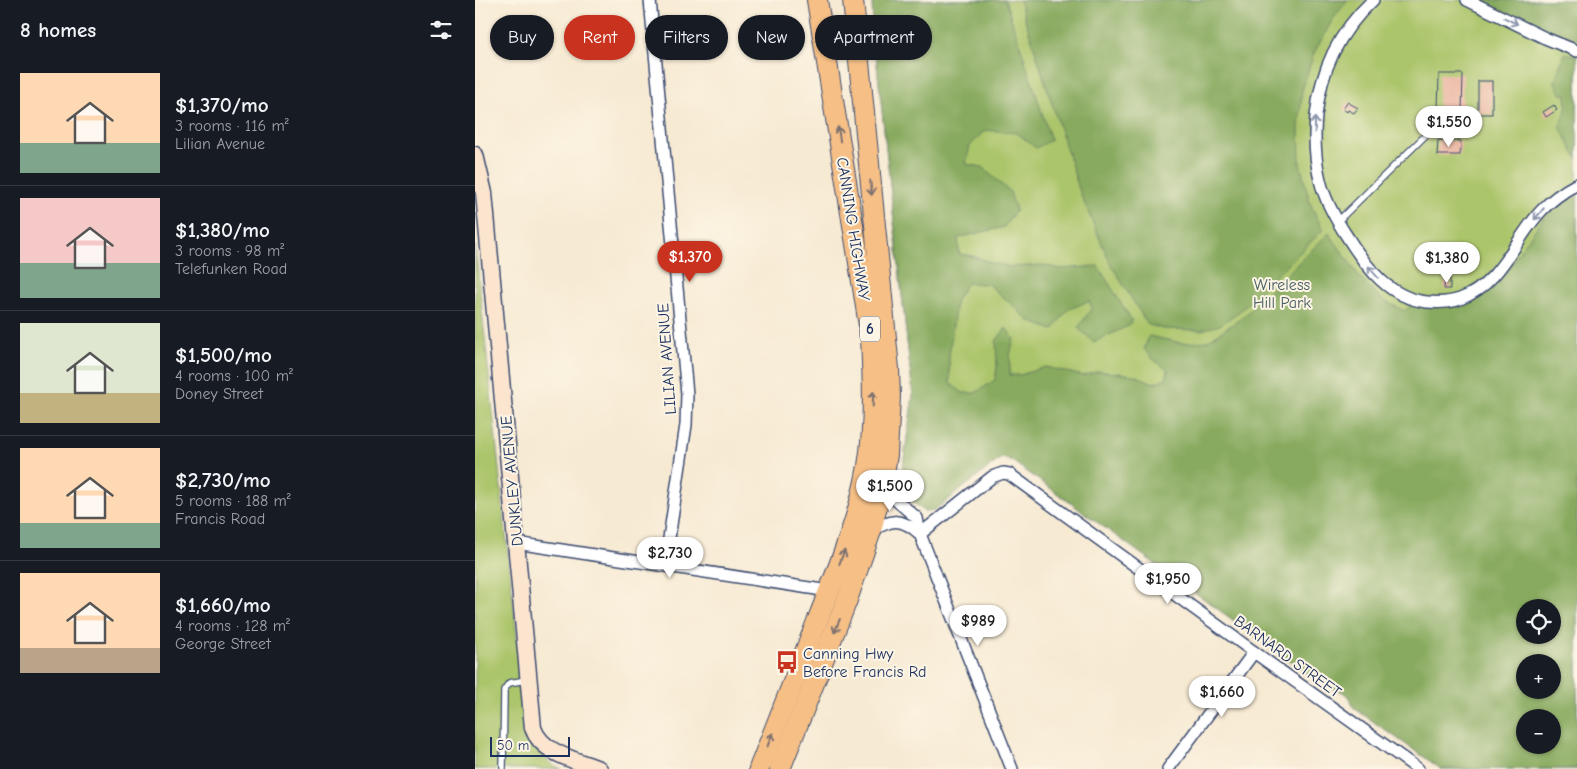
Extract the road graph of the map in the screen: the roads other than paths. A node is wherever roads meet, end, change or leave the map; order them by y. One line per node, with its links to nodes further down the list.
1 (650, 0): 15 (street, LILIAN AVENUE)
2 (817, 0): 16 (highway, CANNING HIGHWAY / 6, one-way to 2)
3 (853, 0): 11 (highway, CANNING HIGHWAY / 6, one-way to 11)
4 (1373, 0): 10 (street, one-way to 4)
5 (1467, 0): 6 (street, one-way to 6)
6 (1577, 51)
7 (1432, 129): 10 (lane)
8 (475, 155): 14 (street, DUNKLEY AVENUE)
9 (1577, 184): 10 (street, one-way to 10)
10 (1337, 222)
11 (883, 480): 12 (highway, CANNING HIGHWAY / 6); 13 (street)
12 (871, 532): 13 (street); 23 (highway, CANNING HIGHWAY / 6, one-way to 23)
13 (920, 534): 17 (street, BARNARD STREET); 24 (street)
14 (516, 543): 15 (street); 18 (street, DUNKLEY AVENUE)
15 (665, 565): 16 (street)
16 (829, 591): 22 (highway, CANNING HIGHWAY / 6, one-way to 16)
17 (1254, 652): 19 (street, BARNARD STREET); 25 (street)
18 (529, 680): 20 (lane); 21 (street, DUNKLEY AVENUE)
19 (1411, 767)
20 (503, 769)
21 (599, 769)
22 (759, 769)
23 (780, 769)
24 (1011, 769)
25 (1168, 769)

